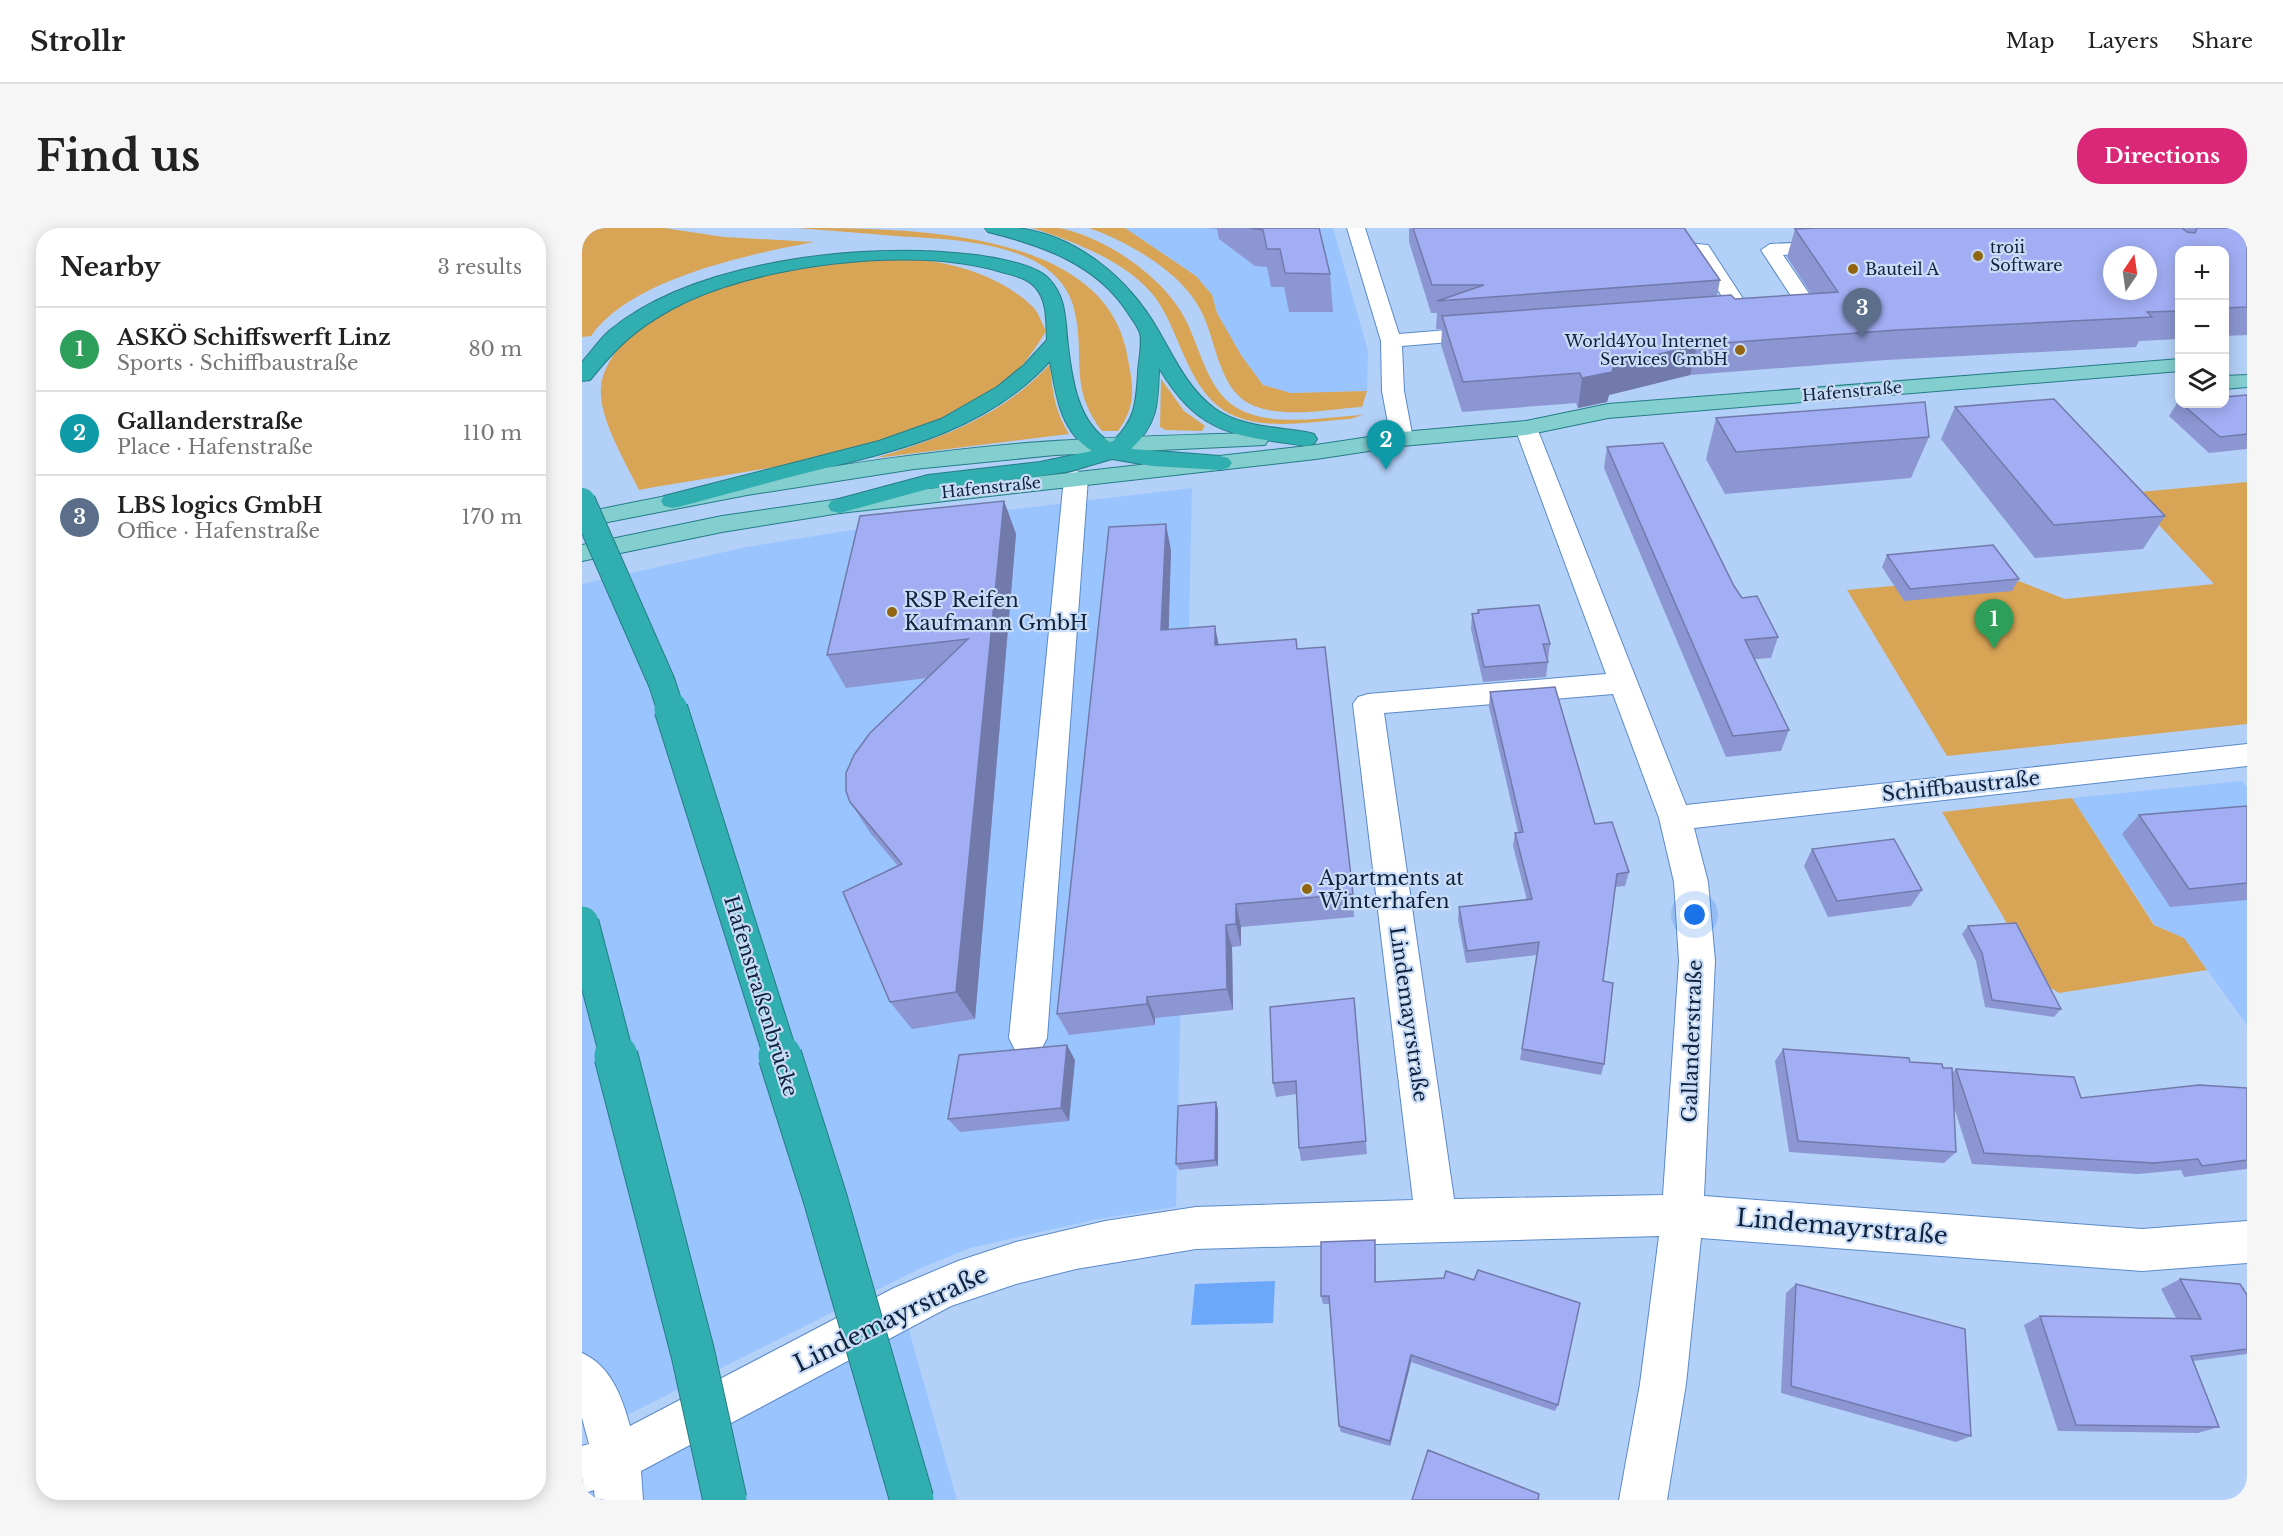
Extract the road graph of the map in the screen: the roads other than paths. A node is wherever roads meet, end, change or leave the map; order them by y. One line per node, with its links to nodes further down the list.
1 (994, 228): 8 (highway)
2 (1356, 228): 9 (street)
3 (1638, 245): 6 (street)
4 (1854, 246): 5 (street)
5 (1800, 295)
6 (1708, 316)
7 (1508, 332): 9 (street)
8 (1150, 337): 20 (highway); 21 (highway)
9 (1391, 340): 19 (street)
10 (1056, 342): 12 (highway); 21 (highway); 25 (highway)
11 (2175, 365): 17 (main road, Hafenstraße)
12 (582, 375)
13 (2247, 381): 14 (main road)
14 (2229, 383)
15 (2096, 393): 16 (main road, Hafenstraße)
16 (1900, 409)
17 (1526, 428): 18 (main road, Hafenstraße); 19 (main road, Hafenstraße); 29 (street, Gallanderstraße)
18 (1609, 432)
19 (1402, 439): 20 (main road, Hafenstraße); 22 (main road, Hafenstraße)
20 (1306, 440): 21 (main road, Hafenstraße)
21 (1112, 447): 22 (highway); 25 (main road, Hafenstraße); 26 (highway)
22 (1220, 463): 23 (main road, Hafenstraße)
23 (1076, 478): 26 (main road, Hafenstraße); 33 (street)
24 (582, 501): 40 (highway, Hafenstraßenbrücke, bridge)
25 (673, 501): 27 (main road, Hafenstraße)
26 (840, 506): 28 (main road, Hafenstraße)
27 (582, 520)
28 (582, 553)
29 (1624, 682): 31 (street, Gallanderstraße); 35 (street, Lindemayrstraße)
30 (2247, 755): 31 (street, Schiffbaustraße)
31 (1675, 818): 34 (street, Gallanderstraße)
32 (582, 923): 39 (highway, bridge)
33 (1028, 1038)
34 (1683, 1216): 35 (street, Lindemayrstraße); 36 (street, Lindemayrstraße); 41 (street, Gallanderstraße)
35 (1436, 1221): 38 (street, Lindemayrstraße)
36 (2247, 1242)
37 (582, 1376): 38 (street)
38 (606, 1477)
39 (725, 1500)
40 (912, 1500)
41 (1643, 1500)

